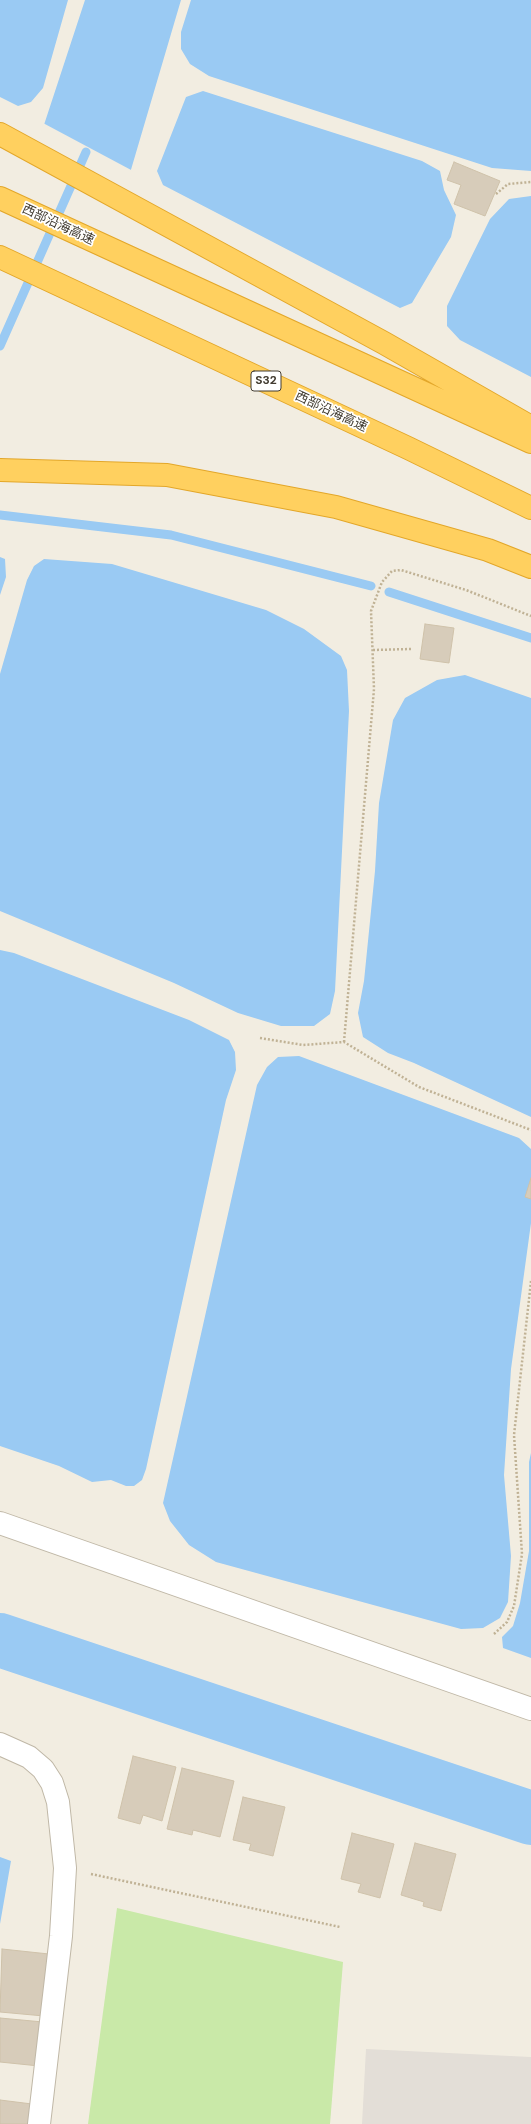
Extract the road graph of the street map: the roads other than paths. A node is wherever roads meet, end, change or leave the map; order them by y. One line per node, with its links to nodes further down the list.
1 (0, 134): 4 (highway)
2 (0, 198): 5 (highway, 西部沿海高速)
3 (0, 257): 7 (highway, 西部沿海高速 / S32)
4 (531, 427)
5 (531, 442)
6 (0, 470): 8 (highway)
7 (531, 508)
8 (531, 567)
9 (0, 1523): 10 (street)
10 (531, 1710)
11 (0, 1744): 12 (street)
12 (39, 2124)

